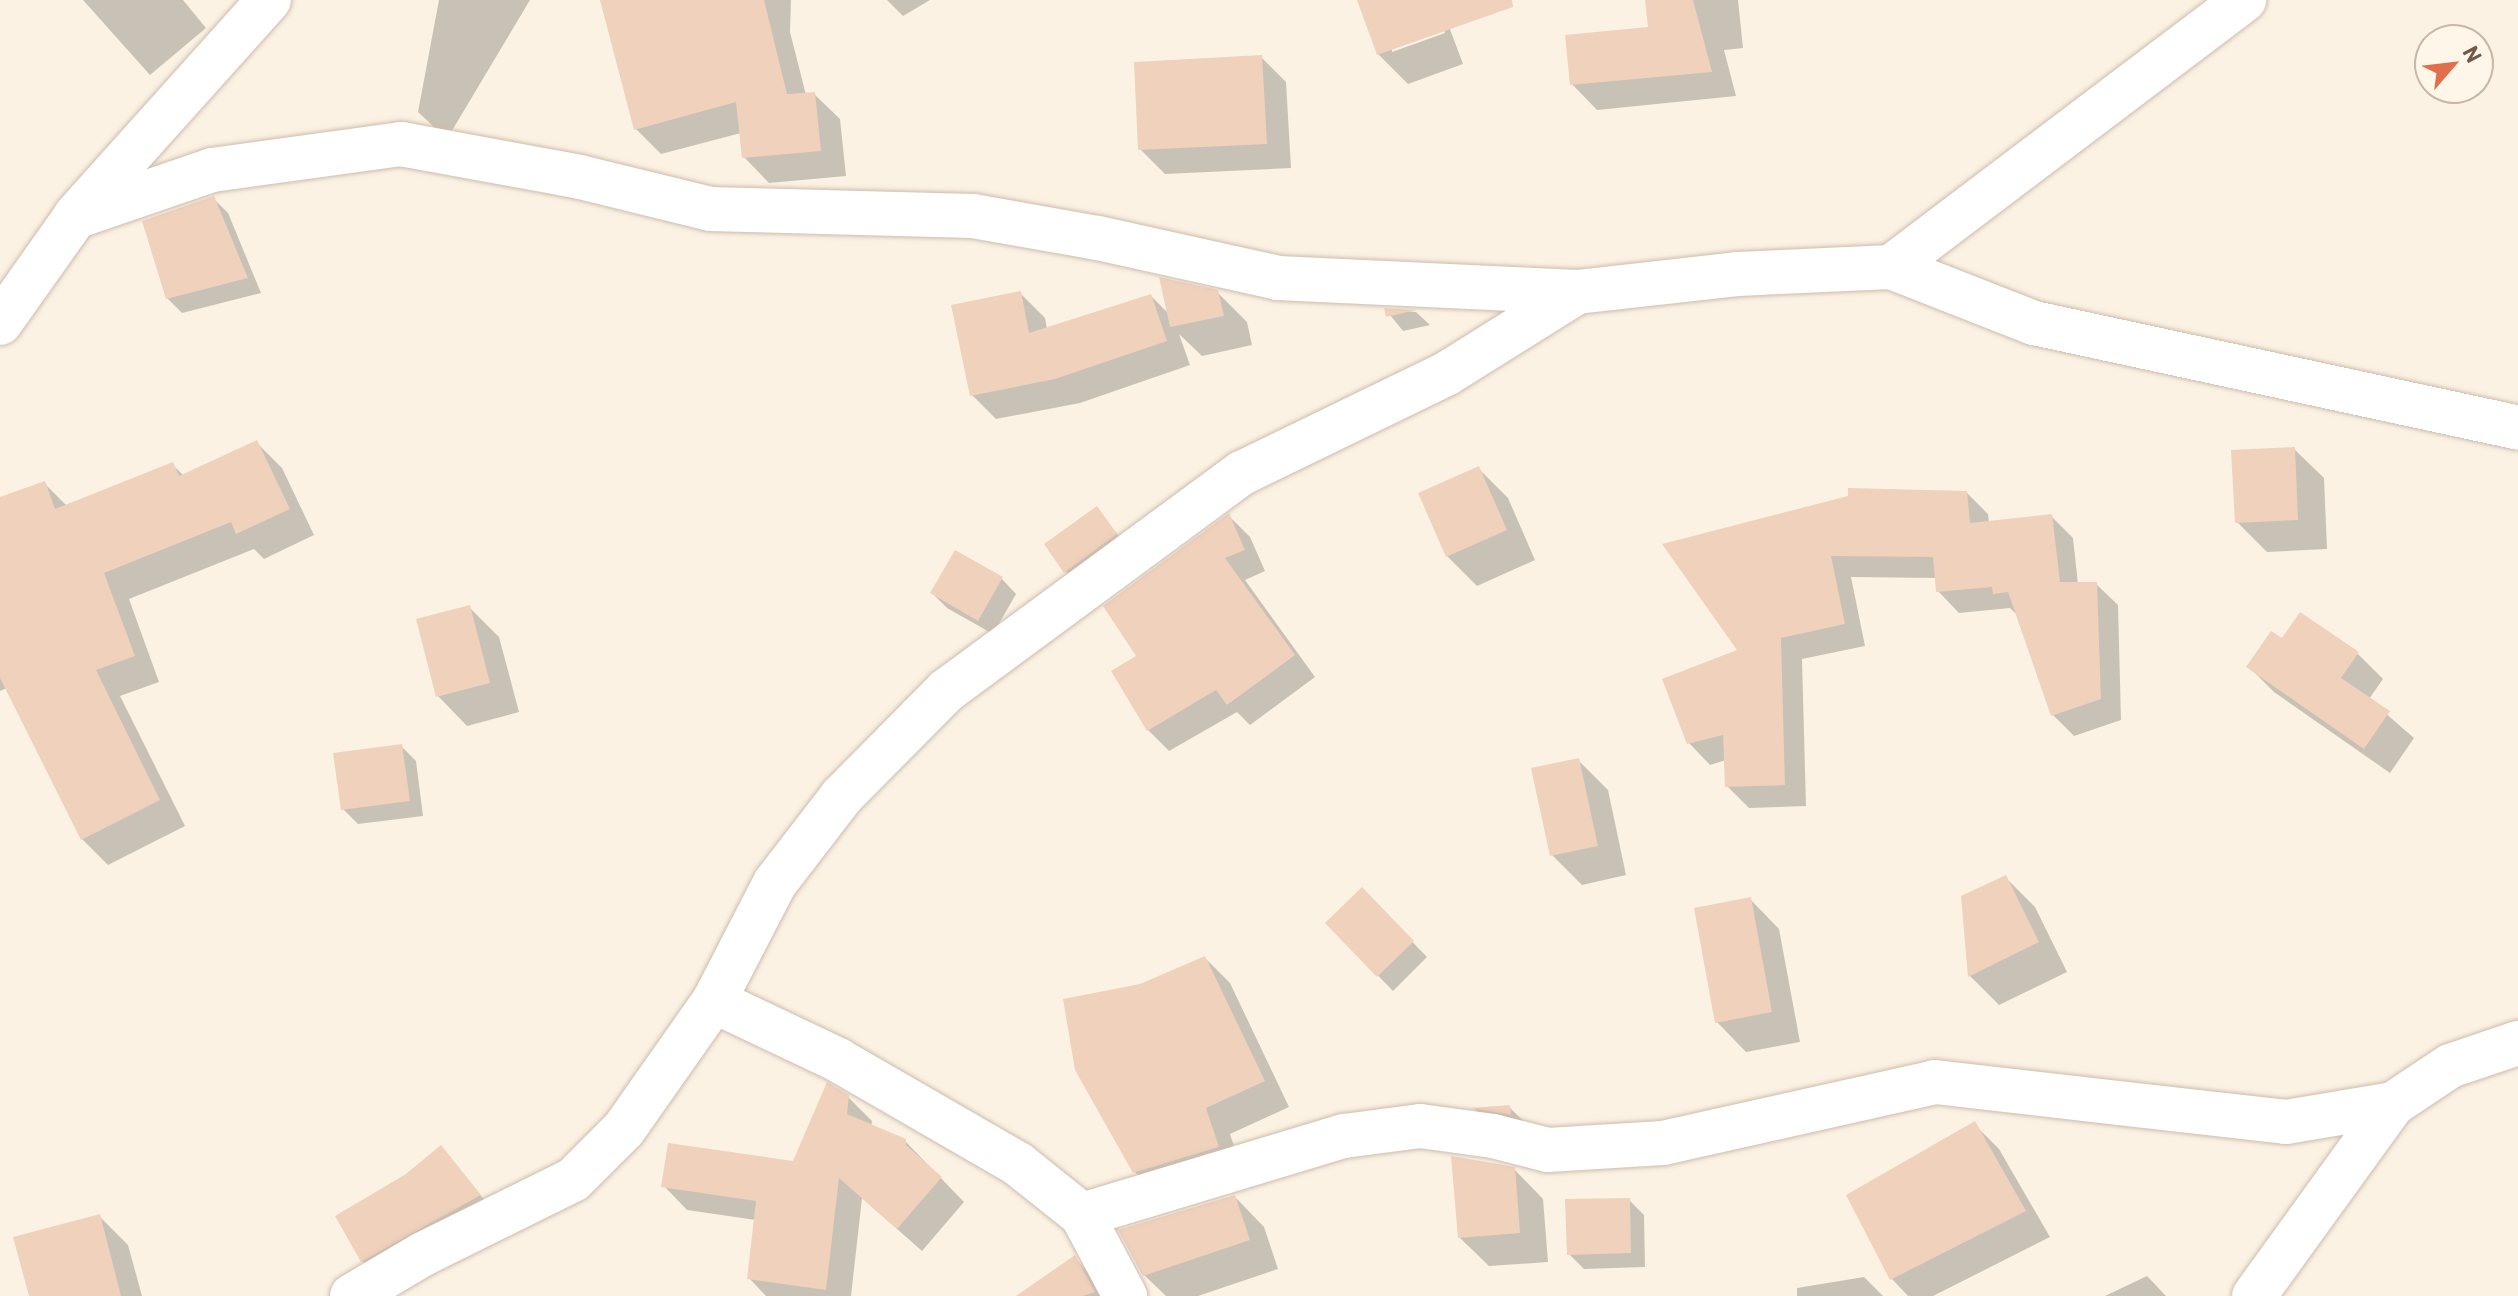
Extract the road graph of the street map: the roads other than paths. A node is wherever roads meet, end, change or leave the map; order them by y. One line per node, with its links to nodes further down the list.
1 (269, 0): 3 (street)
2 (2244, 0): 4 (street)
3 (75, 217): 5 (street); 6 (street)
4 (1891, 267): 5 (street); 7 (street)
5 (1577, 292): 8 (street)
6 (0, 323)
7 (2518, 428)
8 (714, 1001): 11 (street); 12 (street)
9 (2518, 1043): 10 (street)
10 (2393, 1104): 11 (street); 14 (street)
11 (1082, 1215): 13 (street)
12 (352, 1296)
13 (1125, 1296)
14 (2254, 1296)

